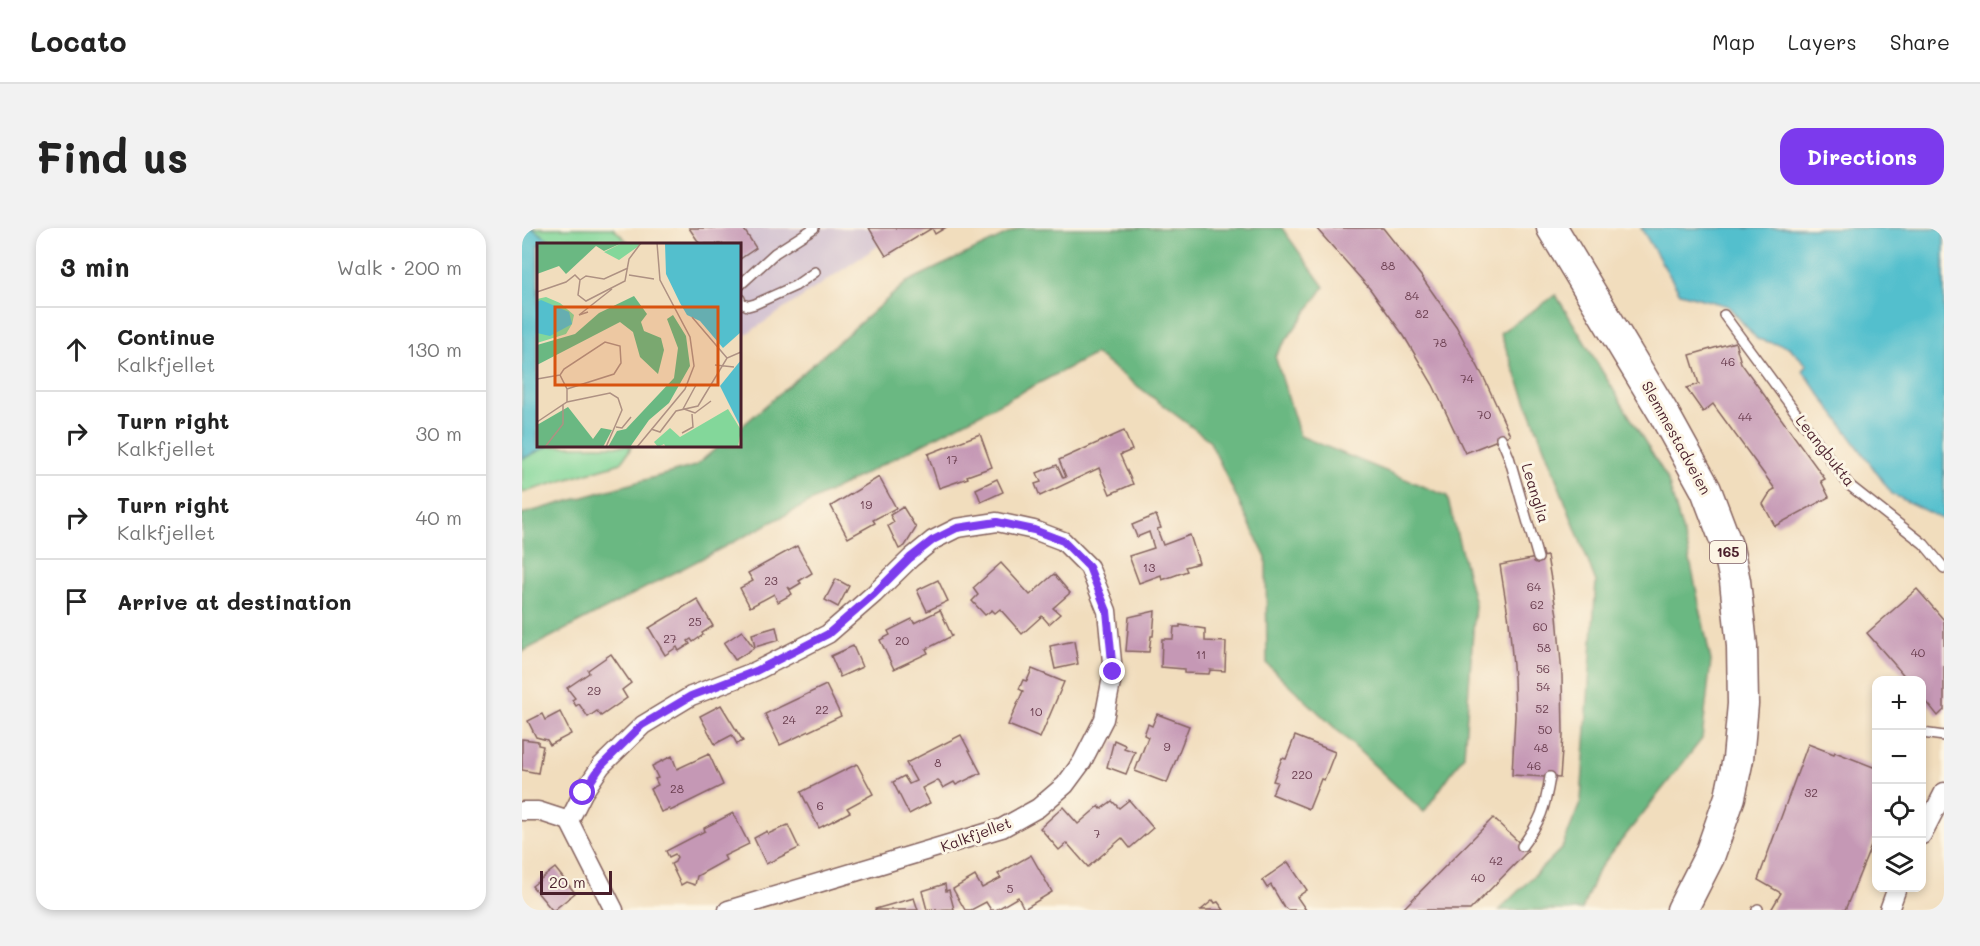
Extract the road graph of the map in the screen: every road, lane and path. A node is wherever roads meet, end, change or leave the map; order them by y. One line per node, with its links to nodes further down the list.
1 (813, 228): 4 (lane)
2 (1552, 228): 21 (main road, Slemmestadveien / 165)
3 (815, 272): 5 (lane)
4 (741, 284)
5 (741, 303)
6 (1724, 315): 9 (lane, Leangbukta)
7 (1501, 438): 8 (lane, Leanglia)
8 (1538, 558)
9 (1944, 568)
10 (1926, 734): 11 (lane)
11 (1944, 736)
12 (1550, 777): 17 (lane)
13 (1944, 792): 16 (street)
14 (522, 811): 15 (street)
15 (569, 821): 19 (street); 20 (street, Kalkfjellet)
16 (1926, 827)
17 (1522, 846)
18 (1896, 892): 22 (street)
19 (614, 910)
20 (728, 910)
21 (1682, 910)
22 (1889, 910)

